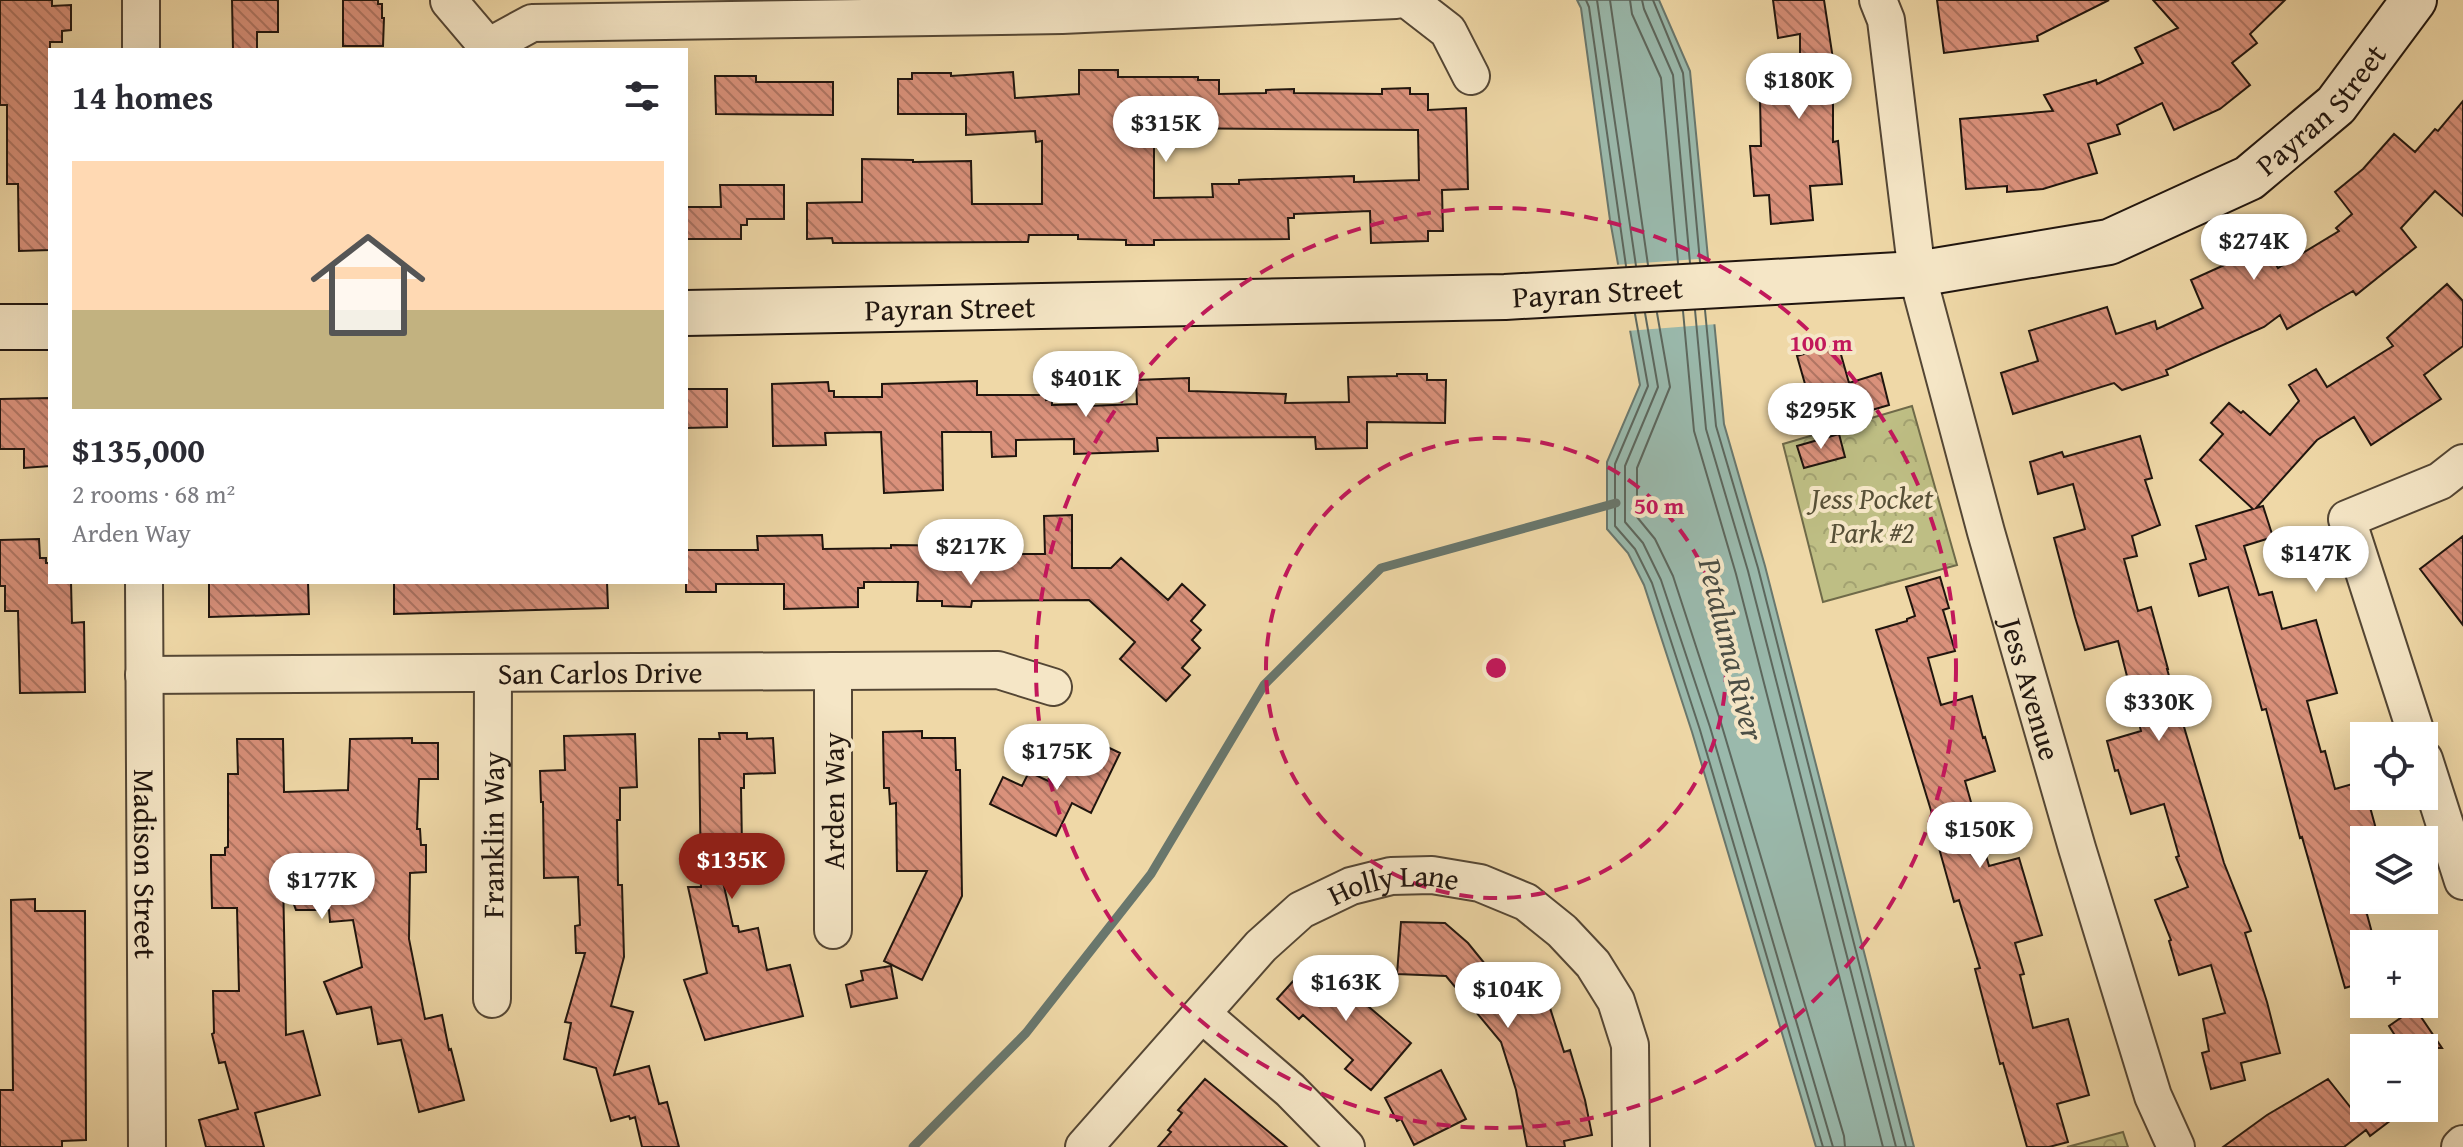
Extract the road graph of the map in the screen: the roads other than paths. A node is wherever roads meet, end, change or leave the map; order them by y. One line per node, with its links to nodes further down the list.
1 (141, 0): 8 (street)
2 (1396, 0): 7 (street)
3 (1408, 0): 11 (street)
4 (1878, 0): 12 (street, Jess Avenue)
5 (2414, 0): 12 (main road, Payran Street)
6 (449, 1): 9 (street)
7 (1062, 7): 10 (street)
8 (141, 48)
9 (487, 48)
10 (490, 48)
11 (1471, 76)
12 (1917, 274): 13 (main road, Payran Street); 32 (street, Jess Avenue)
13 (688, 313)
14 (0, 327): 15 (main road)
15 (48, 327)
16 (2463, 463): 22 (street)
17 (144, 584): 20 (street, Madison Street)
18 (833, 671): 19 (street, San Carlos Drive); 21 (street, San Carlos Drive); 25 (street, Arden Way)
19 (493, 673): 20 (street, San Carlos Drive); 26 (street, Franklin Way)
20 (144, 675): 28 (street, Madison Street)
21 (1053, 687)
22 (2412, 722)
23 (2438, 803): 24 (street)
24 (2463, 881)
25 (833, 930)
26 (492, 999)
27 (1202, 1014): 29 (street, Holly Lane); 30 (street); 31 (street, Holly Lane)
28 (147, 1147)
29 (1084, 1147)
30 (1346, 1147)
31 (1631, 1147)
32 (2176, 1147)

